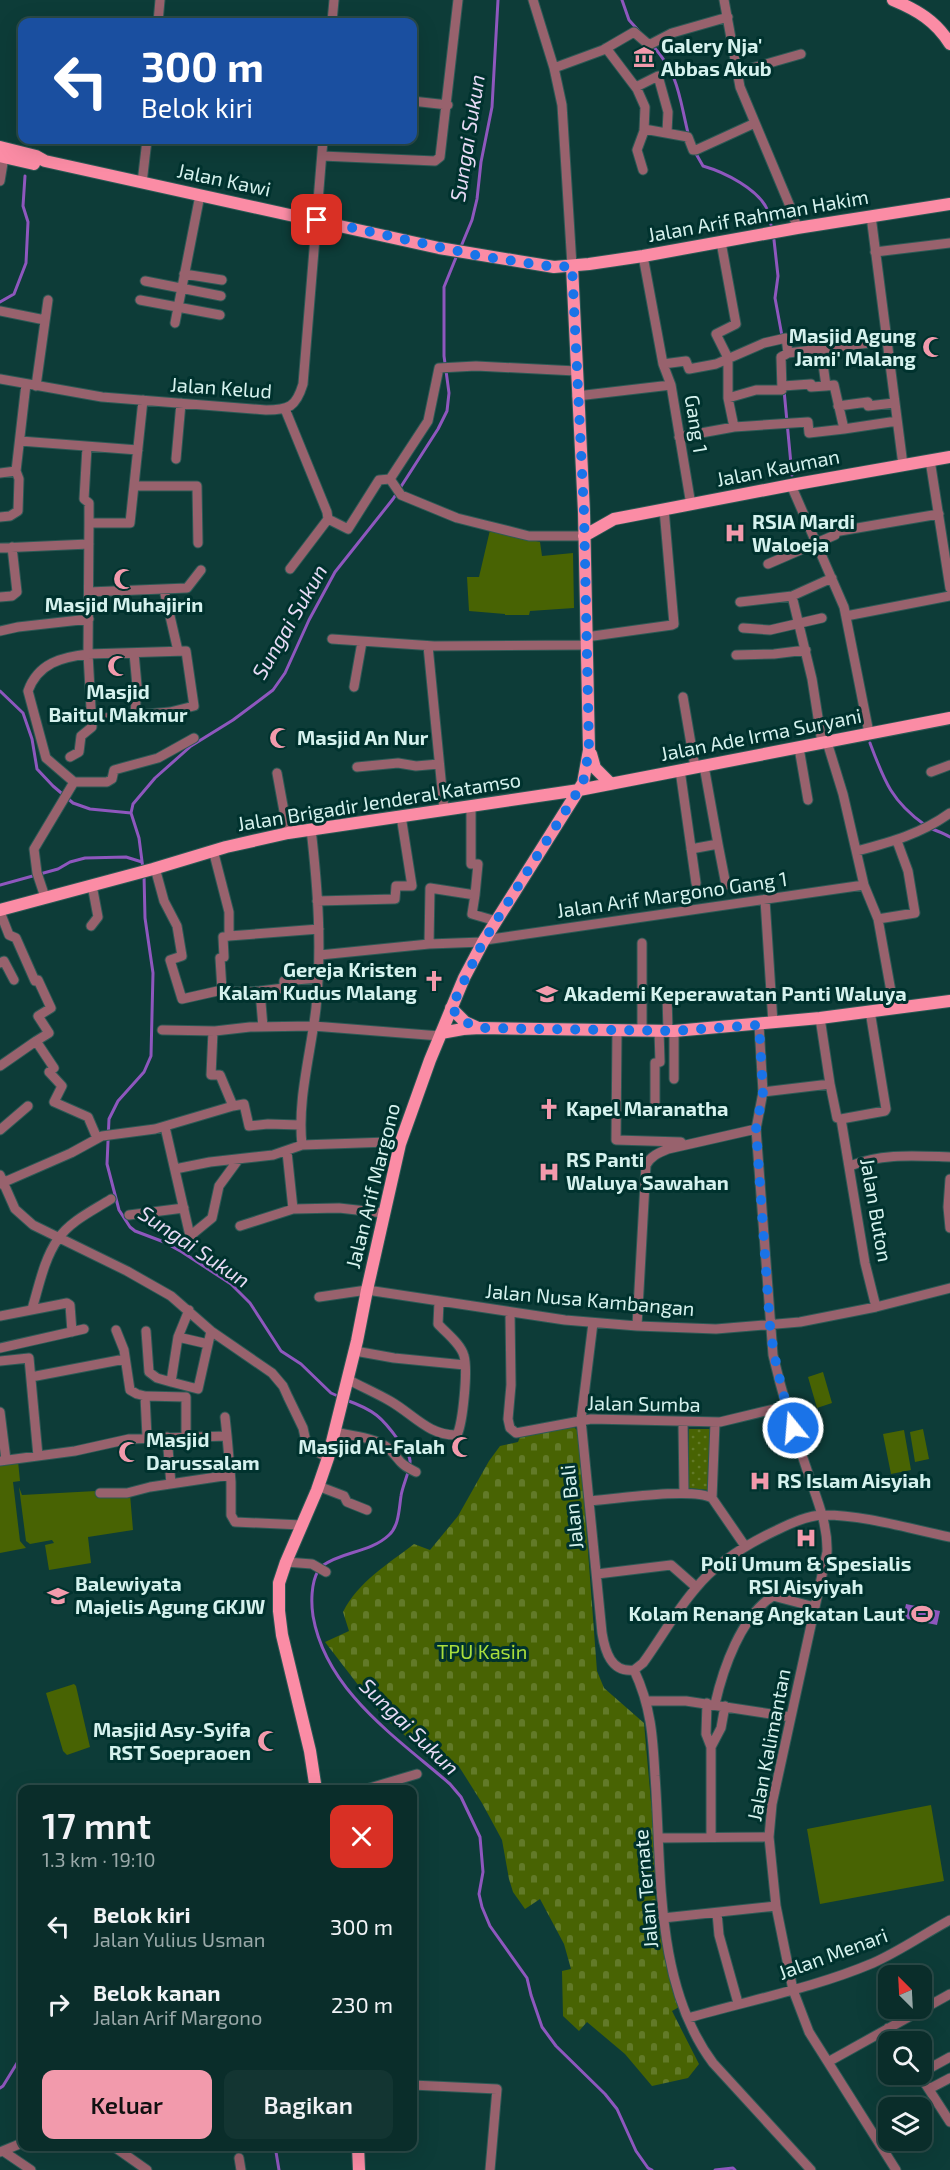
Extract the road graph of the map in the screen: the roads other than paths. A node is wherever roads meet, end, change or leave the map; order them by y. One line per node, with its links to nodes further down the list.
1 (160, 0): 8 (street)
2 (334, 0): 9 (street)
3 (459, 0): 17 (street)
4 (533, 0): 13 (street)
5 (724, 0): 7 (street)
6 (893, 0): 10 (main road)
7 (728, 17): 11 (street); 14 (street)
8 (158, 18)
9 (332, 18)
10 (950, 44)
11 (606, 48): 13 (street); 15 (street)
12 (801, 54): 14 (street)
13 (554, 68): 37 (street)
14 (738, 72): 18 (street)
15 (636, 87): 19 (street); 20 (street)
16 (417, 102): 17 (street)
17 (448, 105): 24 (street)
18 (755, 123): 20 (street); 32 (street)
19 (644, 129): 20 (street); 25 (street)
20 (667, 132)
21 (147, 144): 27 (street)
22 (323, 144): 24 (street, Jalan Kelud)
23 (1, 153): 26 (street); 27 (main road, Jalan Kawi)
24 (322, 156): 31 (street, Jalan Kelud)
25 (643, 170)
26 (0, 181)
27 (142, 183): 28 (main road, Jalan Kawi)
28 (200, 195): 31 (main road, Jalan Kawi); 38 (street)
29 (950, 204): 30 (main road, Jalan Arif Rahman Hakim)
30 (871, 216): 32 (main road, Jalan Arif Rahman Hakim); 35 (street)
31 (317, 220): 37 (main road, Jalan Kawi); 67 (street, Jalan Kelud)
32 (797, 228): 33 (main road, Jalan Arif Rahman Hakim)
33 (722, 242): 36 (main road, Jalan Arif Rahman Hakim); 53 (street)
34 (950, 243): 35 (street)
35 (875, 252): 50 (street)
36 (642, 256): 37 (main road, Jalan Arif Rahman Hakim); 54 (street, Gang 1)
37 (572, 266): 55 (main road)
38 (184, 274): 39 (street); 41 (street)
39 (222, 280)
40 (145, 281): 41 (street)
41 (181, 288): 42 (street); 45 (street)
42 (221, 296)
43 (48, 300): 48 (street)
44 (140, 300): 45 (street)
45 (178, 308): 47 (street); 49 (street)
46 (0, 311): 48 (street)
47 (220, 315)
48 (45, 320): 57 (street)
49 (175, 323)
50 (885, 340): 51 (street); 65 (street)
51 (821, 349): 52 (street); 60 (street)
52 (786, 355): 53 (street); 59 (street)
53 (728, 358): 54 (street); 62 (street)
54 (663, 364): 58 (street, Gang 1)
55 (576, 371): 61 (main road); 81 (street)
56 (0, 379): 57 (street, Jalan Kelud)
57 (31, 385): 63 (street, Jalan Kelud); 72 (street)
58 (671, 385): 61 (street); 71 (street, Gang 1)
59 (784, 386): 60 (street); 62 (street)
60 (826, 386): 66 (street)
61 (577, 396): 86 (main road)
62 (728, 398): 69 (street)
63 (144, 400): 64 (street, Jalan Kelud); 74 (street)
64 (181, 403): 67 (street, Jalan Kelud); 76 (street)
65 (894, 403): 66 (street); 68 (street)
66 (838, 406): 70 (street)
67 (285, 409): 89 (street)
68 (897, 422): 70 (street); 78 (street)
69 (734, 428): 70 (street); 71 (street)
70 (844, 429)
71 (679, 437): 84 (street, Gang 1)
72 (20, 441): 73 (street); 79 (street)
73 (87, 447): 74 (street); 91 (street)
74 (138, 450): 83 (street)
75 (950, 457): 77 (main road, Jalan Kauman)
76 (176, 459)
77 (930, 460): 78 (main road, Jalan Kauman); 87 (street)
78 (903, 465): 82 (main road, Jalan Kauman)
79 (16, 471): 80 (street); 88 (street)
80 (0, 473)
81 (392, 483): 89 (street); 92 (street)
82 (791, 485): 84 (main road, Jalan Kauman); 93 (street)
83 (134, 486): 91 (street); 94 (street)
84 (691, 505): 85 (main road, Jalan Kauman)
85 (664, 510): 90 (main road, Jalan Kauman); 116 (street)
86 (584, 512): 90 (main road, Jalan Kauman); 92 (main road)
87 (939, 514): 93 (street); 102 (street)
88 (0, 517)
89 (328, 519): 99 (street)
90 (614, 519): 92 (main road, Jalan Kauman)
91 (89, 523): 95 (street)
92 (584, 536): 116 (main road)
93 (816, 542): 98 (street); 101 (street)
94 (198, 543)
95 (89, 544): 96 (street); 104 (street)
96 (12, 547): 97 (street); 107 (street)
97 (0, 548)
98 (768, 564)
99 (290, 569)
100 (201, 570): 103 (street)
101 (832, 578): 105 (street); 109 (street)
102 (950, 588)
103 (164, 590): 104 (street); 120 (street)
104 (89, 592): 111 (street)
105 (792, 596): 108 (street); 112 (street)
106 (950, 596): 109 (street)
107 (0, 597)
108 (740, 602)
109 (846, 615): 129 (street)
110 (822, 618): 112 (street)
111 (88, 619): 114 (street); 122 (street)
112 (800, 623): 113 (street); 119 (street)
113 (743, 628)
114 (0, 631)
115 (332, 639): 117 (street)
116 (586, 641): 118 (street); 133 (main road)
117 (362, 642): 118 (street); 124 (street)
118 (431, 646): 135 (street)
119 (806, 650): 123 (street); 131 (street)
120 (178, 651): 121 (street); 126 (street)
121 (134, 653): 122 (street); 126 (street)
122 (88, 654): 128 (street); 142 (street)
123 (736, 655)
124 (354, 687)
125 (682, 697): 137 (street)
126 (135, 715): 128 (street)
127 (950, 718): 129 (main road, Jalan Ade Irma Suryani)
128 (92, 719): 134 (street)
129 (869, 733): 131 (main road, Jalan Ade Irma Suryani)
130 (194, 738): 142 (street)
131 (824, 742): 132 (main road, Jalan Ade Irma Suryani); 156 (street)
132 (799, 747): 137 (main road, Jalan Ade Irma Suryani); 145 (street)
133 (589, 750): 143 (main road); 144 (main road, Jalan Arif Margono)
134 (70, 757)
135 (439, 764): 138 (street); 147 (street)
136 (950, 765): 140 (street)
137 (700, 766): 139 (main road, Jalan Ade Irma Suryani); 153 (street)
138 (357, 767)
139 (680, 770): 143 (main road, Jalan Ade Irma Suryani); 154 (street)
140 (931, 772)
141 (277, 773): 151 (street)
142 (74, 782): 163 (street)
143 (611, 784): 144 (main road, Jalan Ade Irma Suryani)
144 (579, 790): 146 (main road, Jalan Brigadir Jenderal Katamso); 168 (main road, Jalan Arif Margono)
145 (808, 800)
146 (471, 806): 147 (main road, Jalan Brigadir Jenderal Katamso); 162 (street)
147 (444, 810): 149 (main road, Jalan Brigadir Jenderal Katamso)
148 (950, 813): 152 (street)
149 (401, 816): 150 (main road, Jalan Brigadir Jenderal Katamso); 165 (street)
150 (311, 829): 151 (main road, Jalan Brigadir Jenderal Katamso); 165 (street)
151 (288, 833): 155 (main road, Jalan Brigadir Jenderal Katamso)
152 (897, 841): 156 (street); 167 (street)
153 (718, 844): 154 (street); 160 (street)
154 (691, 849): 158 (street)
155 (213, 850): 157 (main road, Jalan Brigadir Jenderal Katamso); 171 (street)
156 (857, 851): 161 (street)
157 (154, 868): 159 (main road, Jalan Brigadir Jenderal Katamso); 179 (street)
158 (696, 883)
159 (94, 884): 163 (main road, Jalan Brigadir Jenderal Katamso); 169 (street)
160 (726, 885)
161 (864, 885): 164 (street, Jalan Arif Margono Gang 1); 167 (street)
162 (475, 895): 168 (street); 174 (street)
163 (45, 897): 166 (main road, Jalan Brigadir Jenderal Katamso)
164 (765, 900): 172 (street, Jalan Arif Margono Gang 1); 187 (street)
165 (317, 901): 170 (street)
166 (0, 911): 198 (street)
167 (878, 919): 184 (street)
168 (496, 921): 172 (main road, Jalan Arif Margono)
169 (91, 926)
170 (319, 929): 171 (street); 175 (street)
171 (229, 936): 179 (street)
172 (484, 941): 174 (street, Jalan Arif Margono Gang 1); 183 (main road, Jalan Arif Margono)
173 (642, 943): 195 (street)
174 (429, 944): 175 (street, Jalan Arif Margono Gang 1)
175 (320, 955): 177 (street)
176 (0, 963): 178 (street)
177 (318, 978): 180 (street); 189 (street)
178 (14, 980)
179 (222, 990): 180 (street)
180 (260, 991): 190 (street)
181 (667, 995): 196 (street)
182 (950, 1002): 184 (main road)
183 (451, 1008): 191 (main road); 197 (main road, Jalan Arif Margono)
184 (894, 1008): 185 (main road)
185 (870, 1011): 186 (main road); 206 (street)
186 (820, 1018): 187 (main road); 201 (street, Jalan Buton)
187 (773, 1023): 188 (main road)
188 (759, 1025): 196 (main road); 202 (street, Jalan Kalimantan)
189 (313, 1026): 190 (street); 197 (street); 207 (street)
190 (263, 1027): 193 (street)
191 (480, 1028): 194 (main road); 197 (main road)
192 (162, 1030): 193 (street)
193 (213, 1031): 204 (street)
194 (618, 1031): 195 (main road); 213 (street)
195 (642, 1031): 196 (main road)
196 (667, 1031): 200 (street); 205 (street)
197 (440, 1034): 214 (main road, Jalan Arif Margono)
198 (36, 1041): 199 (street); 211 (street)
199 (0, 1066)
200 (674, 1079)
201 (830, 1084): 202 (street); 206 (street, Jalan Buton)
202 (763, 1092): 209 (street, Jalan Kalimantan)
203 (28, 1106): 210 (street)
204 (233, 1106): 207 (street); 208 (street)
205 (655, 1106)
206 (842, 1119): 220 (street, Jalan Buton)
207 (300, 1125): 215 (street)
208 (165, 1127): 211 (street); 221 (street)
209 (756, 1129): 212 (street); 243 (street, Jalan Kalimantan)
210 (0, 1130)
211 (99, 1137): 223 (street)
212 (702, 1141): 213 (street); 217 (street)
213 (657, 1142): 217 (street)
214 (400, 1144): 215 (street); 227 (main road, Jalan Arif Margono)
215 (302, 1145): 216 (street)
216 (286, 1152): 219 (street); 226 (street)
217 (657, 1153): 242 (street)
218 (950, 1157): 220 (street)
219 (238, 1160): 221 (street); 225 (street)
220 (850, 1166): 236 (street, Jalan Buton)
221 (174, 1169): 225 (street)
222 (950, 1179): 230 (street)
223 (1, 1180): 231 (street)
224 (111, 1198): 231 (street)
225 (184, 1208): 228 (street)
226 (293, 1209): 227 (street); 229 (street)
227 (384, 1213): 233 (main road, Jalan Arif Margono)
228 (129, 1215)
229 (240, 1226)
230 (950, 1228)
231 (59, 1238): 237 (street); 238 (street)
232 (950, 1288): 236 (street, Jalan Nusa Kambangan)
233 (367, 1290): 234 (street, Jalan Nusa Kambangan); 235 (street, Jalan Nusa Kambangan); 252 (main road, Jalan Arif Margono)
234 (319, 1297)
235 (439, 1302): 239 (street, Jalan Nusa Kambangan); 255 (street)
236 (876, 1307): 243 (street, Jalan Nusa Kambangan)
237 (32, 1310): 240 (street); 248 (street)
238 (189, 1310): 247 (street); 249 (street)
239 (510, 1313): 241 (street, Jalan Nusa Kambangan); 263 (street, Jalan Sumba)
240 (0, 1316)
241 (593, 1323): 242 (street, Jalan Nusa Kambangan); 263 (street, Jalan Bali)
242 (637, 1326): 243 (street, Jalan Nusa Kambangan)
243 (770, 1326): 260 (street, Jalan Kalimantan)
244 (84, 1329): 248 (street)
245 (116, 1330): 253 (street)
246 (146, 1331): 258 (street)
247 (212, 1331): 250 (street); 272 (street)
248 (72, 1332): 251 (street)
249 (178, 1337): 250 (street); 258 (street)
250 (208, 1344): 258 (street)
251 (3, 1347): 254 (street)
252 (355, 1351): 255 (street); 257 (main road, Jalan Arif Margono)
253 (125, 1359): 256 (street); 259 (street)
254 (4, 1361): 256 (street)
255 (465, 1365): 257 (street)
256 (31, 1377): 271 (street)
257 (347, 1379): 266 (main road, Jalan Arif Margono)
258 (171, 1382)
259 (145, 1396): 267 (street); 269 (street)
260 (787, 1406): 265 (street, Jalan Sumba); 283 (street, Jalan Kalimantan)
261 (0, 1412): 273 (street)
262 (225, 1417): 268 (street)
263 (581, 1420): 264 (street, Jalan Sumba); 281 (street, Jalan Bali)
264 (683, 1423): 265 (street, Jalan Sumba); 279 (street)
265 (715, 1423): 280 (street)
266 (334, 1432): 272 (main road, Jalan Arif Margono); 274 (street)
267 (186, 1436): 268 (street); 270 (street)
268 (227, 1436): 275 (street)
269 (147, 1437): 270 (street); 271 (street)
270 (167, 1437): 276 (street)
271 (38, 1456): 273 (street)
272 (328, 1458): 277 (main road, Jalan Arif Margono)
273 (3, 1461)
274 (416, 1472)
275 (230, 1475): 276 (street); 284 (street)
276 (171, 1484): 278 (street)
277 (318, 1486): 282 (street); 284 (main road, Jalan Arif Margono)
278 (100, 1493)
279 (684, 1493): 280 (street); 281 (street)
280 (712, 1498): 286 (street)
281 (589, 1502): 289 (street, Jalan Bali)
282 (367, 1510)
283 (822, 1515): 285 (street); 286 (street); 291 (street, Jalan Kalimantan)
284 (301, 1525): 287 (main road, Jalan Arif Margono)
285 (950, 1537)
286 (746, 1546): 290 (street)
287 (286, 1562): 288 (street); 298 (main road, Jalan Arif Margono)
288 (326, 1572)
289 (597, 1574): 290 (street); 292 (street, Jalan Bali)
290 (696, 1587): 292 (street)
291 (815, 1607): 294 (street); 295 (street, Jalan Kalimantan)
292 (634, 1670): 293 (street, Jalan Ternate)
293 (647, 1701): 294 (street); 302 (street, Jalan Ternate)
294 (716, 1705): 295 (street); 296 (street); 296 (street)
295 (791, 1717): 301 (street, Jalan Kalimantan)
296 (711, 1747): 300 (street)
297 (417, 1774): 299 (street)
298 (314, 1785)
299 (380, 1785)
300 (711, 1836): 301 (street); 302 (street)
301 (769, 1837): 303 (street, Jalan Kalimantan)
302 (660, 1838): 305 (street, Jalan Ternate)
303 (776, 1906): 304 (street); 307 (street, Jalan Kalimantan)
304 (717, 1913): 305 (street); 309 (street)
305 (663, 1918): 310 (street, Jalan Ternate)
306 (950, 1920): 307 (street, Jalan Menari)
307 (793, 1990): 309 (street, Jalan Menari); 314 (street, Jalan Kalimantan)
308 (950, 1994): 311 (street)
309 (738, 2003): 310 (street, Jalan Menari)
310 (688, 2018): 331 (street, Jalan Ternate)
311 (888, 2028): 312 (street); 314 (street)
312 (890, 2031)
313 (950, 2057): 315 (street)
314 (828, 2062): 332 (street, Jalan Kalimantan)
315 (932, 2067)
316 (950, 2078): 319 (street)
317 (417, 2085): 330 (street)
318 (927, 2085): 319 (street)
319 (929, 2089): 320 (street)
320 (950, 2122)
321 (18, 2145): 324 (street)
322 (120, 2151): 327 (street)
323 (358, 2151): 329 (main road)
324 (1, 2152): 326 (street)
325 (239, 2158): 328 (street)
326 (31, 2170)
327 (147, 2170)
328 (241, 2170)
329 (359, 2170)
330 (490, 2170)
331 (811, 2170)
332 (896, 2170)

